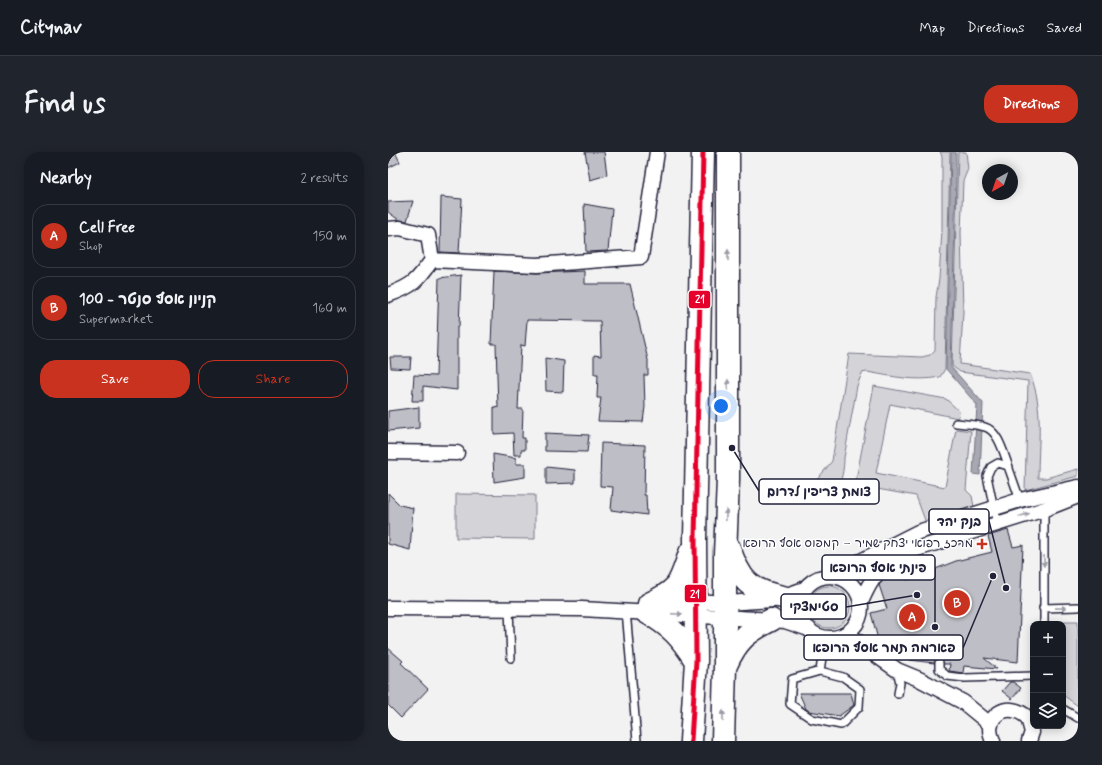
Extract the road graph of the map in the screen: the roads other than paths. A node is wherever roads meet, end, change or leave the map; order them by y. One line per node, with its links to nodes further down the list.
1 (656, 152): 5 (street)
2 (704, 152): 18 (highway)
3 (728, 152): 19 (highway, one-way to 3)
4 (388, 228): 5 (street)
5 (432, 260): 6 (street)
6 (388, 295)
7 (956, 423): 10 (lane)
8 (388, 452): 9 (street)
9 (456, 453)
10 (1010, 468): 14 (lane); 15 (lane)
11 (1078, 487): 12 (street)
12 (1040, 494): 14 (street); 16 (lane)
13 (1078, 496): 16 (street)
14 (1020, 500): 15 (street)
15 (993, 508): 17 (lane); 20 (street)
16 (1045, 509): 17 (street, one-way to 16); 28 (lane, one-way to 28)
17 (997, 523): 23 (street)
18 (695, 539): 26 (highway); 27 (highway)
19 (726, 539): 22 (highway); 30 (highway)
20 (833, 576): 21 (street); 23 (street)
21 (804, 589): 22 (street); 33 (street)
22 (783, 597): 30 (street)
23 (861, 602): 34 (street)
24 (1078, 607): 28 (lane, one-way to 24)
25 (388, 608): 29 (street)
26 (637, 608): 27 (street); 29 (street); 37 (highway); 47 (lane)
27 (696, 608): 30 (street); 37 (highway)
28 (1043, 608): 32 (lane)
29 (509, 609): 36 (lane)
30 (725, 610): 31 (street); 39 (highway)
31 (771, 620): 33 (street); 39 (highway)
32 (1044, 621)
33 (809, 629): 35 (street)
34 (848, 633): 35 (street); 40 (street)
35 (825, 637): 41 (lane)
36 (511, 658)
37 (696, 661): 48 (highway)
38 (939, 663): 42 (lane)
39 (726, 666): 49 (highway, one-way to 39)
40 (897, 670): 43 (lane); 46 (street)
41 (820, 671): 41 (lane)
42 (1030, 676)
43 (898, 694)
44 (1066, 711): 45 (lane)
45 (1078, 718)
46 (991, 725): 50 (street); 51 (street)
47 (637, 741)
48 (691, 741)
49 (722, 741)
50 (993, 741)
51 (1029, 741)

